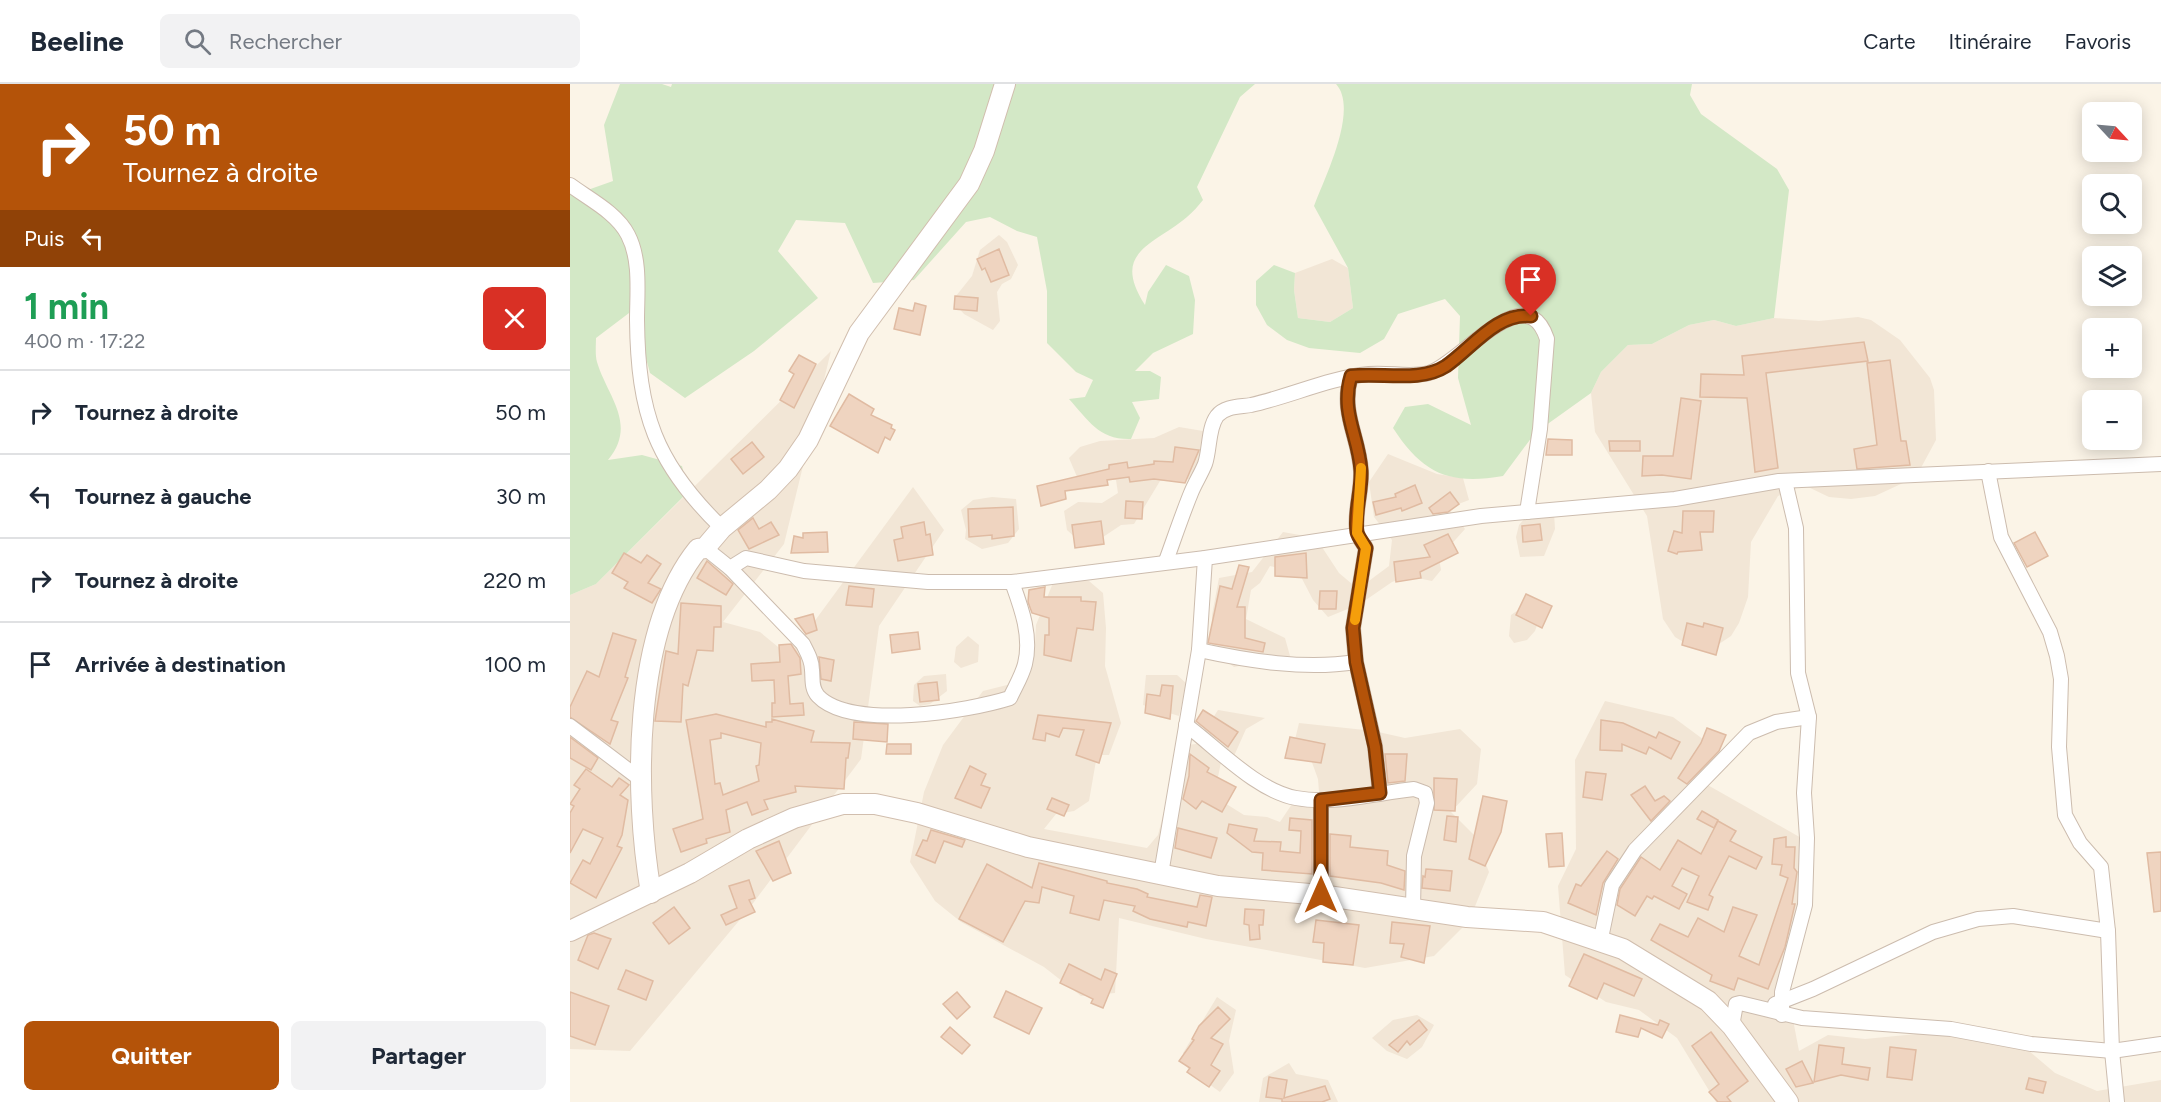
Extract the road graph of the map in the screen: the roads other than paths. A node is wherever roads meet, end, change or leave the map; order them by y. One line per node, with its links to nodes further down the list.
1 (1005, 84): 8 (street)
2 (570, 185): 8 (street)
3 (1351, 376): 7 (street); 9 (street); 12 (street)
4 (2161, 464): 5 (street)
5 (1988, 471): 6 (street); 28 (street)
6 (1785, 481): 7 (street); 17 (street)
7 (1527, 512): 9 (street)
8 (722, 528): 10 (street)
9 (1357, 533): 11 (street); 16 (street)
10 (705, 548): 13 (street); 20 (street)
11 (1205, 558): 12 (street); 15 (street)
12 (1166, 561): 14 (street)
13 (730, 567): 14 (street); 14 (street)
14 (1012, 582)
15 (1199, 650): 16 (street); 18 (street)
16 (1356, 662): 21 (street)
17 (1809, 717): 29 (street); 30 (street)
18 (1186, 725): 22 (street); 23 (street)
19 (570, 726): 20 (street)
20 (640, 779): 24 (street)
21 (1380, 793): 22 (street); 26 (street)
22 (1321, 800): 25 (street)
23 (1161, 874): 24 (street); 25 (street)
24 (651, 893): 27 (street)
25 (1321, 895): 26 (street)
26 (1413, 909): 29 (street)
27 (570, 931)
28 (2108, 931): 30 (street); 33 (street)
29 (1600, 943): 31 (street)
30 (1782, 1008): 31 (street); 33 (street)
31 (1732, 1026): 34 (street)
32 (2161, 1044): 33 (street)
33 (2112, 1051): 35 (street)
34 (1788, 1102)
35 (2117, 1102)

